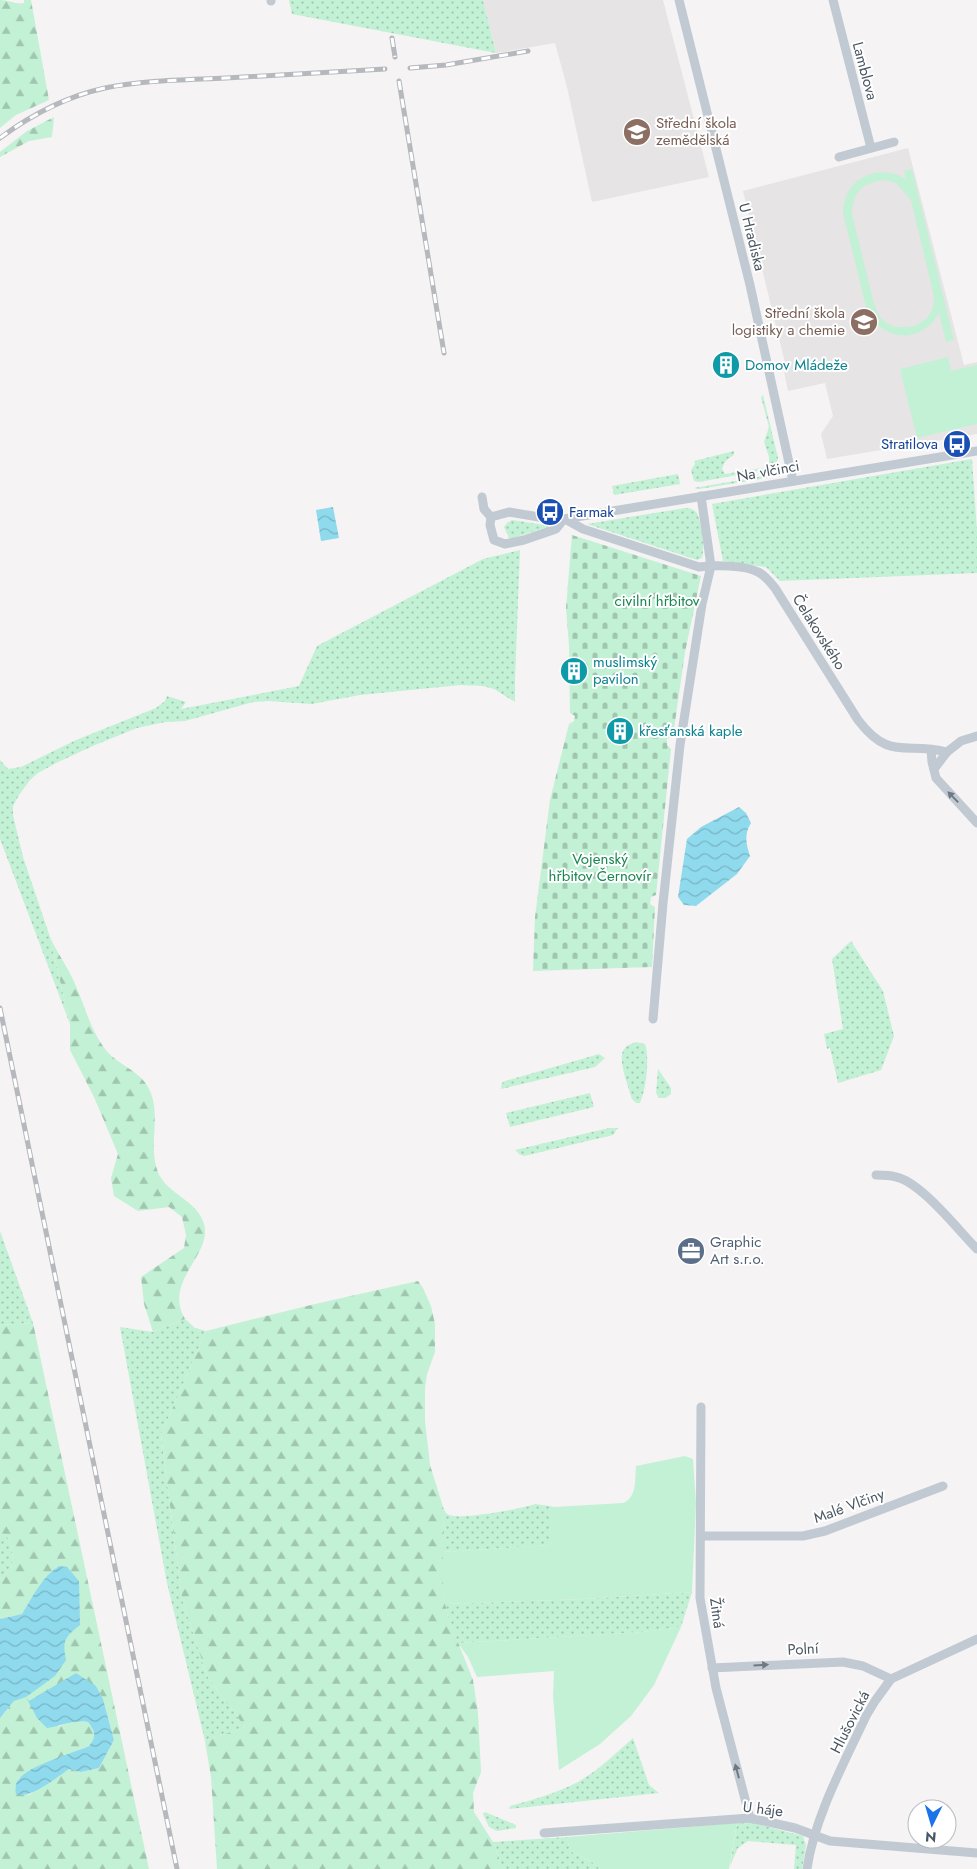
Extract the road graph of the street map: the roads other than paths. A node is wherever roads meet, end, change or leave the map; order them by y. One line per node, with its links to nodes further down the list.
1 (679, 0): 7 (street, U Hradiska)
2 (833, 0): 4 (street, Lamblova)
3 (894, 142): 4 (street)
4 (871, 148): 5 (street)
5 (840, 157)
6 (977, 451): 7 (street, Na vlčinci)
7 (793, 481): 8 (street, Na vlčinci)
8 (701, 496): 11 (street, Na vlčinci); 12 (street)
9 (482, 497): 10 (street)
10 (492, 517): 11 (street, Na vlčinci); 11 (street, Na vlčinci)
11 (564, 519): 12 (street, Čelakovského)
12 (711, 566): 14 (street, Čelakovského); 18 (street)
13 (977, 736): 15 (street)
14 (931, 750): 15 (street, Čelakovského); 16 (street)
15 (947, 752): 16 (street)
16 (934, 769): 17 (street, one-way to 16)
17 (977, 823)
18 (653, 1019)
19 (876, 1175): 20 (street)
20 (977, 1250)
21 (701, 1407): 23 (street, Žitná)
22 (943, 1486): 23 (street, Malé Vlčiny)
23 (701, 1536): 25 (street, Žitná)
24 (977, 1639): 26 (street)
25 (712, 1668): 26 (street, Polní, one-way to 26); 27 (street, Žitná, one-way to 25)
26 (891, 1679): 29 (street, Hlušovická)
27 (750, 1818): 28 (street, U háje); 29 (street, U háje)
28 (544, 1833)
29 (814, 1836): 30 (street, U háje); 31 (street, Hlušovická)
30 (977, 1853)
31 (807, 1869)

